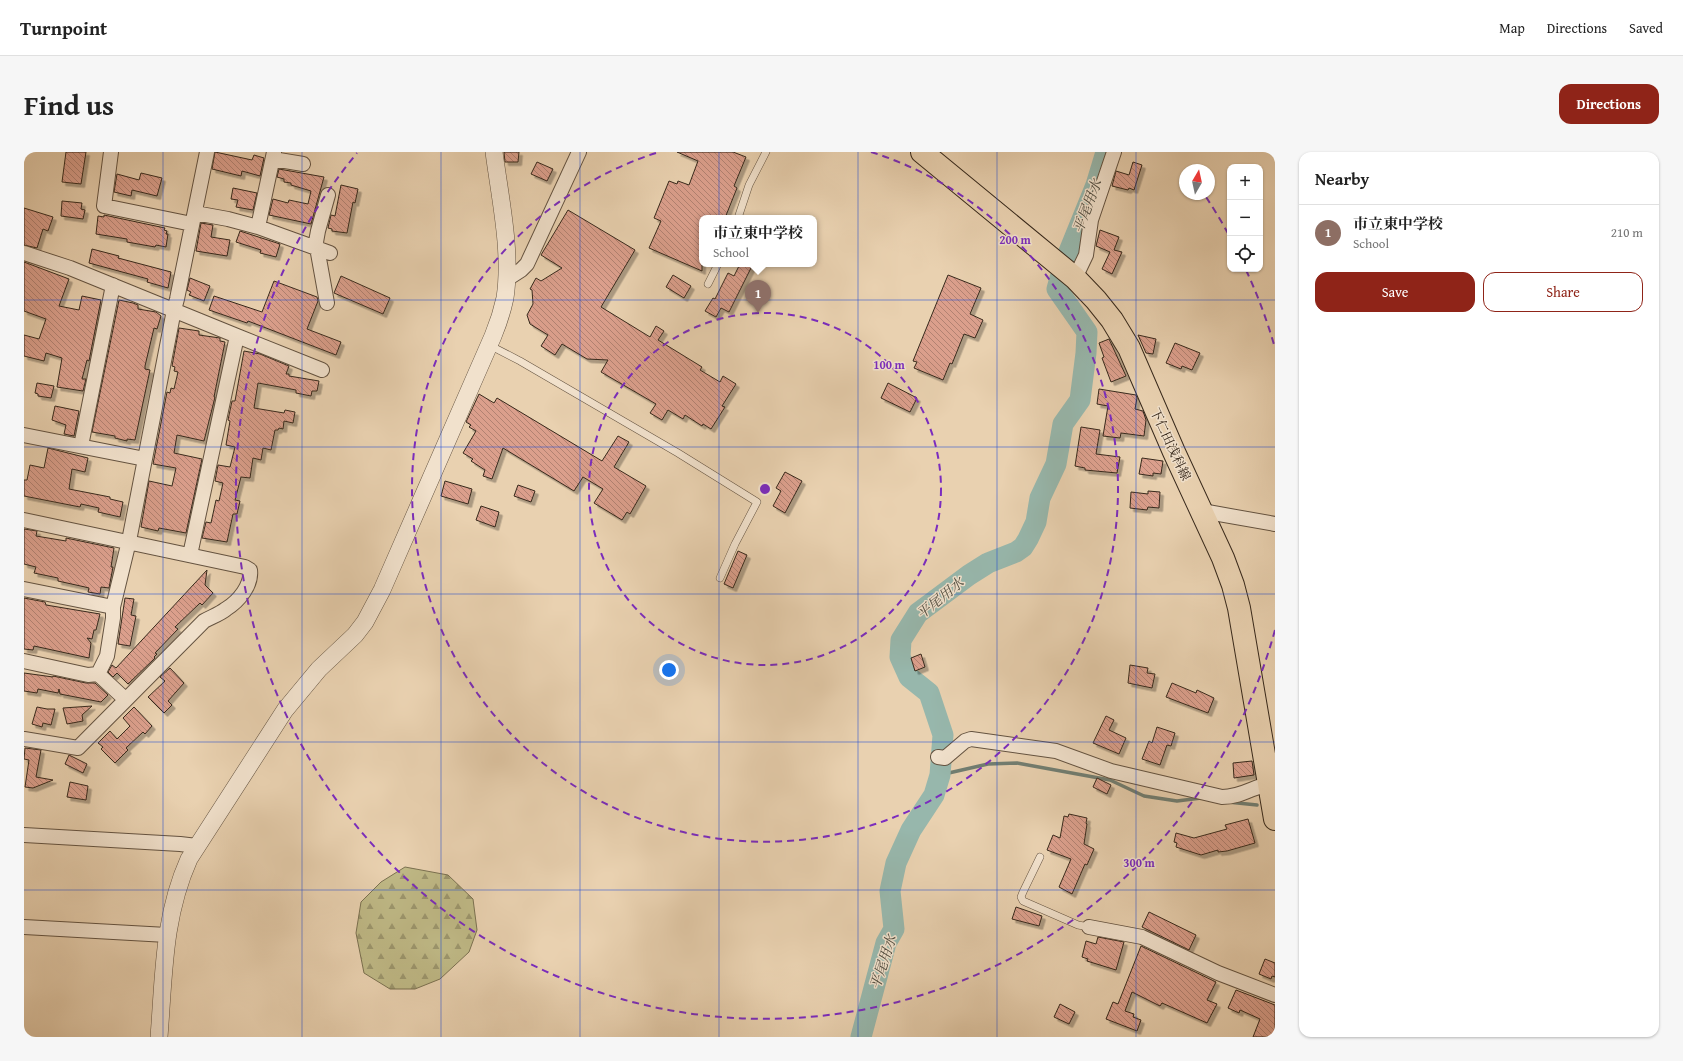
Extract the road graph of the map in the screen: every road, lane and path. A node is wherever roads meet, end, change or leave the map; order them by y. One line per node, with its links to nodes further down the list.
1 (111, 152): 12 (street)
2 (207, 152): 12 (street)
3 (494, 152): 18 (street)
4 (579, 152): 18 (street)
5 (766, 152): 11 (lane)
6 (922, 152): 17 (main road, 下仁田浅科線)
7 (1114, 152): 17 (street)
8 (273, 155): 9 (street); 13 (street)
9 (303, 164)
10 (328, 194): 14 (street)
11 (739, 215)
12 (193, 219): 13 (street); 22 (street)
13 (258, 227): 14 (street)
14 (323, 251): 21 (street)
15 (24, 253): 20 (street)
16 (716, 267): 19 (lane)
17 (1075, 278): 29 (main road, 下仁田浅科線)
18 (507, 279): 24 (street)
19 (708, 284)
20 (113, 285): 22 (street); 27 (street)
21 (327, 303)
22 (174, 310): 23 (street); 28 (street)
23 (237, 336): 25 (street); 33 (street)
24 (489, 345): 34 (lane); 45 (street)
25 (322, 370)
26 (24, 435): 27 (street)
27 (81, 446): 28 (street)
28 (145, 459): 32 (street)
29 (1202, 511): 31 (street); 42 (main road, 下仁田浅科線)
30 (24, 520): 32 (street)
31 (1275, 524)
32 (128, 541): 33 (street); 36 (street)
33 (190, 555): 39 (street)
34 (720, 578)
35 (24, 589): 36 (street)
36 (113, 607): 38 (street)
37 (24, 661): 38 (street)
38 (98, 674): 39 (street)
39 (125, 699): 40 (street)
40 (24, 739)
41 (941, 758): 42 (street)
42 (1272, 783): 43 (main road, 下仁田浅科線)
43 (1275, 819)
44 (24, 835): 45 (street)
45 (197, 846): 49 (street)
46 (1040, 857): 48 (lane)
47 (24, 927): 49 (street)
48 (1089, 927): 50 (street)
49 (167, 935): 51 (street)
50 (1275, 995)
51 (159, 1037)

